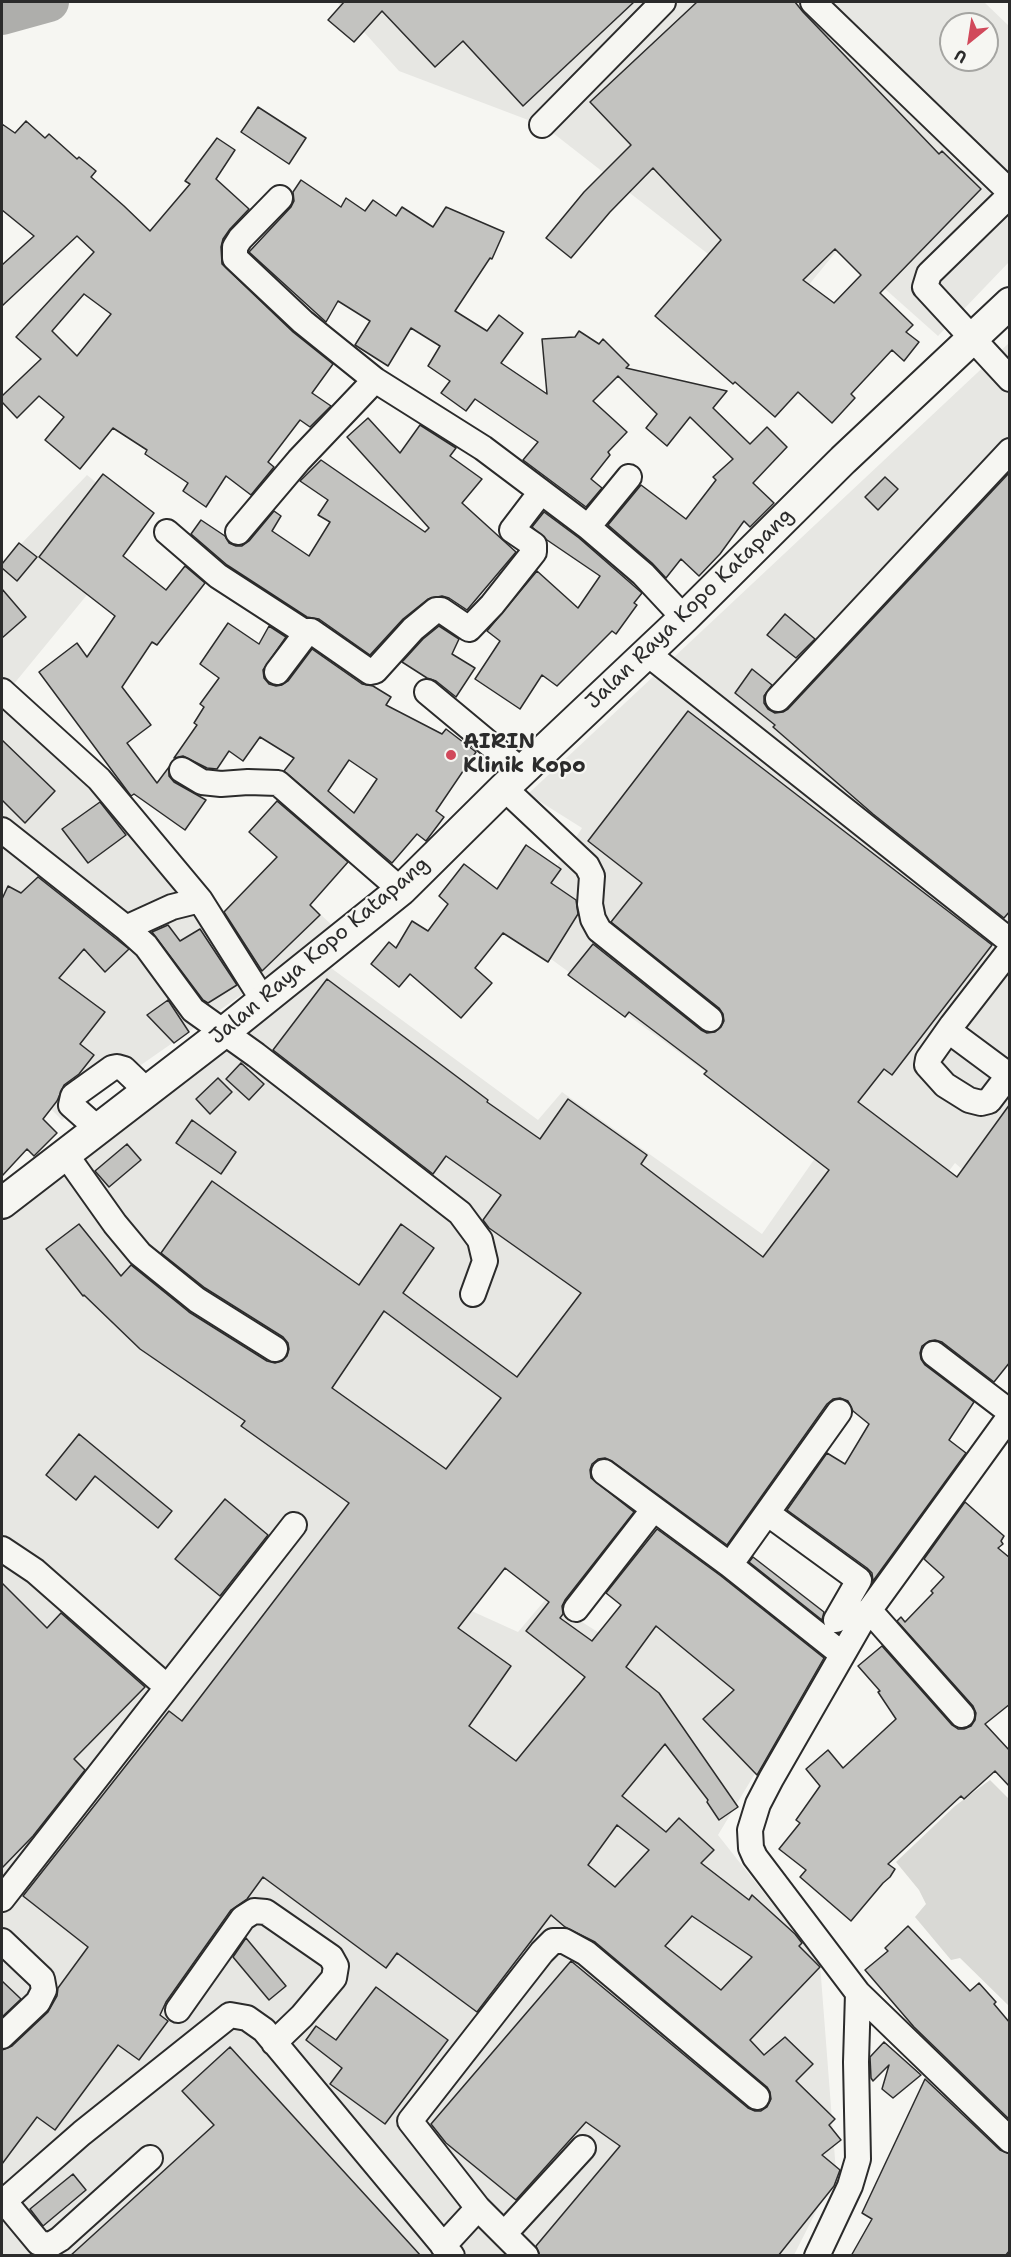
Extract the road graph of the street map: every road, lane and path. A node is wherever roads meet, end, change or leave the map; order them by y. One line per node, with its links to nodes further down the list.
1 (663, 2): 3 (street)
2 (813, 2): 4 (street)
3 (542, 125)
4 (1010, 194): 7 (street)
5 (280, 198): 8 (street)
6 (1010, 303): 7 (main road, Jalan Raya Kopo Katapang)
7 (973, 337): 9 (street); 16 (main road, Jalan Raya Kopo Katapang)
8 (375, 380): 12 (street); 15 (street)
9 (1010, 380)
10 (1010, 451): 22 (street)
11 (629, 477): 13 (street)
12 (541, 492): 13 (street); 17 (street)
13 (588, 527): 16 (street)
14 (167, 532): 17 (street)
15 (238, 532)
16 (684, 618): 18 (main road, Jalan Raya Kopo Katapang)
17 (306, 633): 19 (street)
18 (648, 654): 24 (main road, Jalan Raya Kopo Katapang); 29 (street)
19 (277, 672)
20 (427, 692): 24 (street)
21 (4, 699): 27 (street)
22 (778, 699)
23 (182, 770): 26 (street)
24 (513, 779): 26 (main road, Jalan Raya Kopo Katapang); 32 (street)
25 (2, 830): 28 (street)
26 (401, 890): 31 (main road, Jalan Raya Kopo Katapang)
27 (200, 900): 28 (street); 31 (street)
28 (126, 928): 34 (street)
29 (1010, 941)
30 (1010, 950): 33 (street)
31 (263, 1000): 34 (main road, Jalan Raya Kopo Katapang)
32 (710, 1019)
33 (949, 1030)
34 (224, 1032): 35 (main road, Jalan Raya Kopo Katapang); 39 (street)
35 (147, 1091): 36 (main road, Jalan Raya Kopo Katapang); 36 (street)
36 (98, 1129): 37 (main road, Jalan Raya Kopo Katapang)
37 (66, 1155): 38 (main road, Jalan Raya Kopo Katapang); 40 (street)
38 (3, 1198)
39 (473, 1294)
40 (275, 1349)
41 (934, 1354): 43 (street)
42 (839, 1412): 46 (street)
43 (1010, 1414): 51 (street)
44 (604, 1472): 45 (street)
45 (653, 1510): 49 (street); 50 (street)
46 (767, 1513): 49 (street); 52 (street)
47 (294, 1525): 54 (street)
48 (2, 1549): 54 (street)
49 (730, 1565): 53 (street)
50 (576, 1609)
51 (869, 1610): 53 (street); 55 (street)
52 (836, 1620)
53 (842, 1653): 58 (street)
54 (167, 1687): 56 (street)
55 (962, 1715)
56 (2, 1899)
57 (2, 1941): 60 (street)
58 (858, 1993): 63 (street); 71 (street)
59 (178, 2010): 61 (street)
60 (2, 2036)
61 (274, 2043): 66 (street); 69 (street)
62 (757, 2097): 67 (street)
63 (1010, 2140)
64 (583, 2148): 68 (street)
65 (150, 2158): 66 (street)
66 (3, 2202)
67 (478, 2208): 68 (street); 69 (street)
68 (505, 2233): 70 (street)
69 (448, 2251)
70 (526, 2256)
71 (817, 2256)

